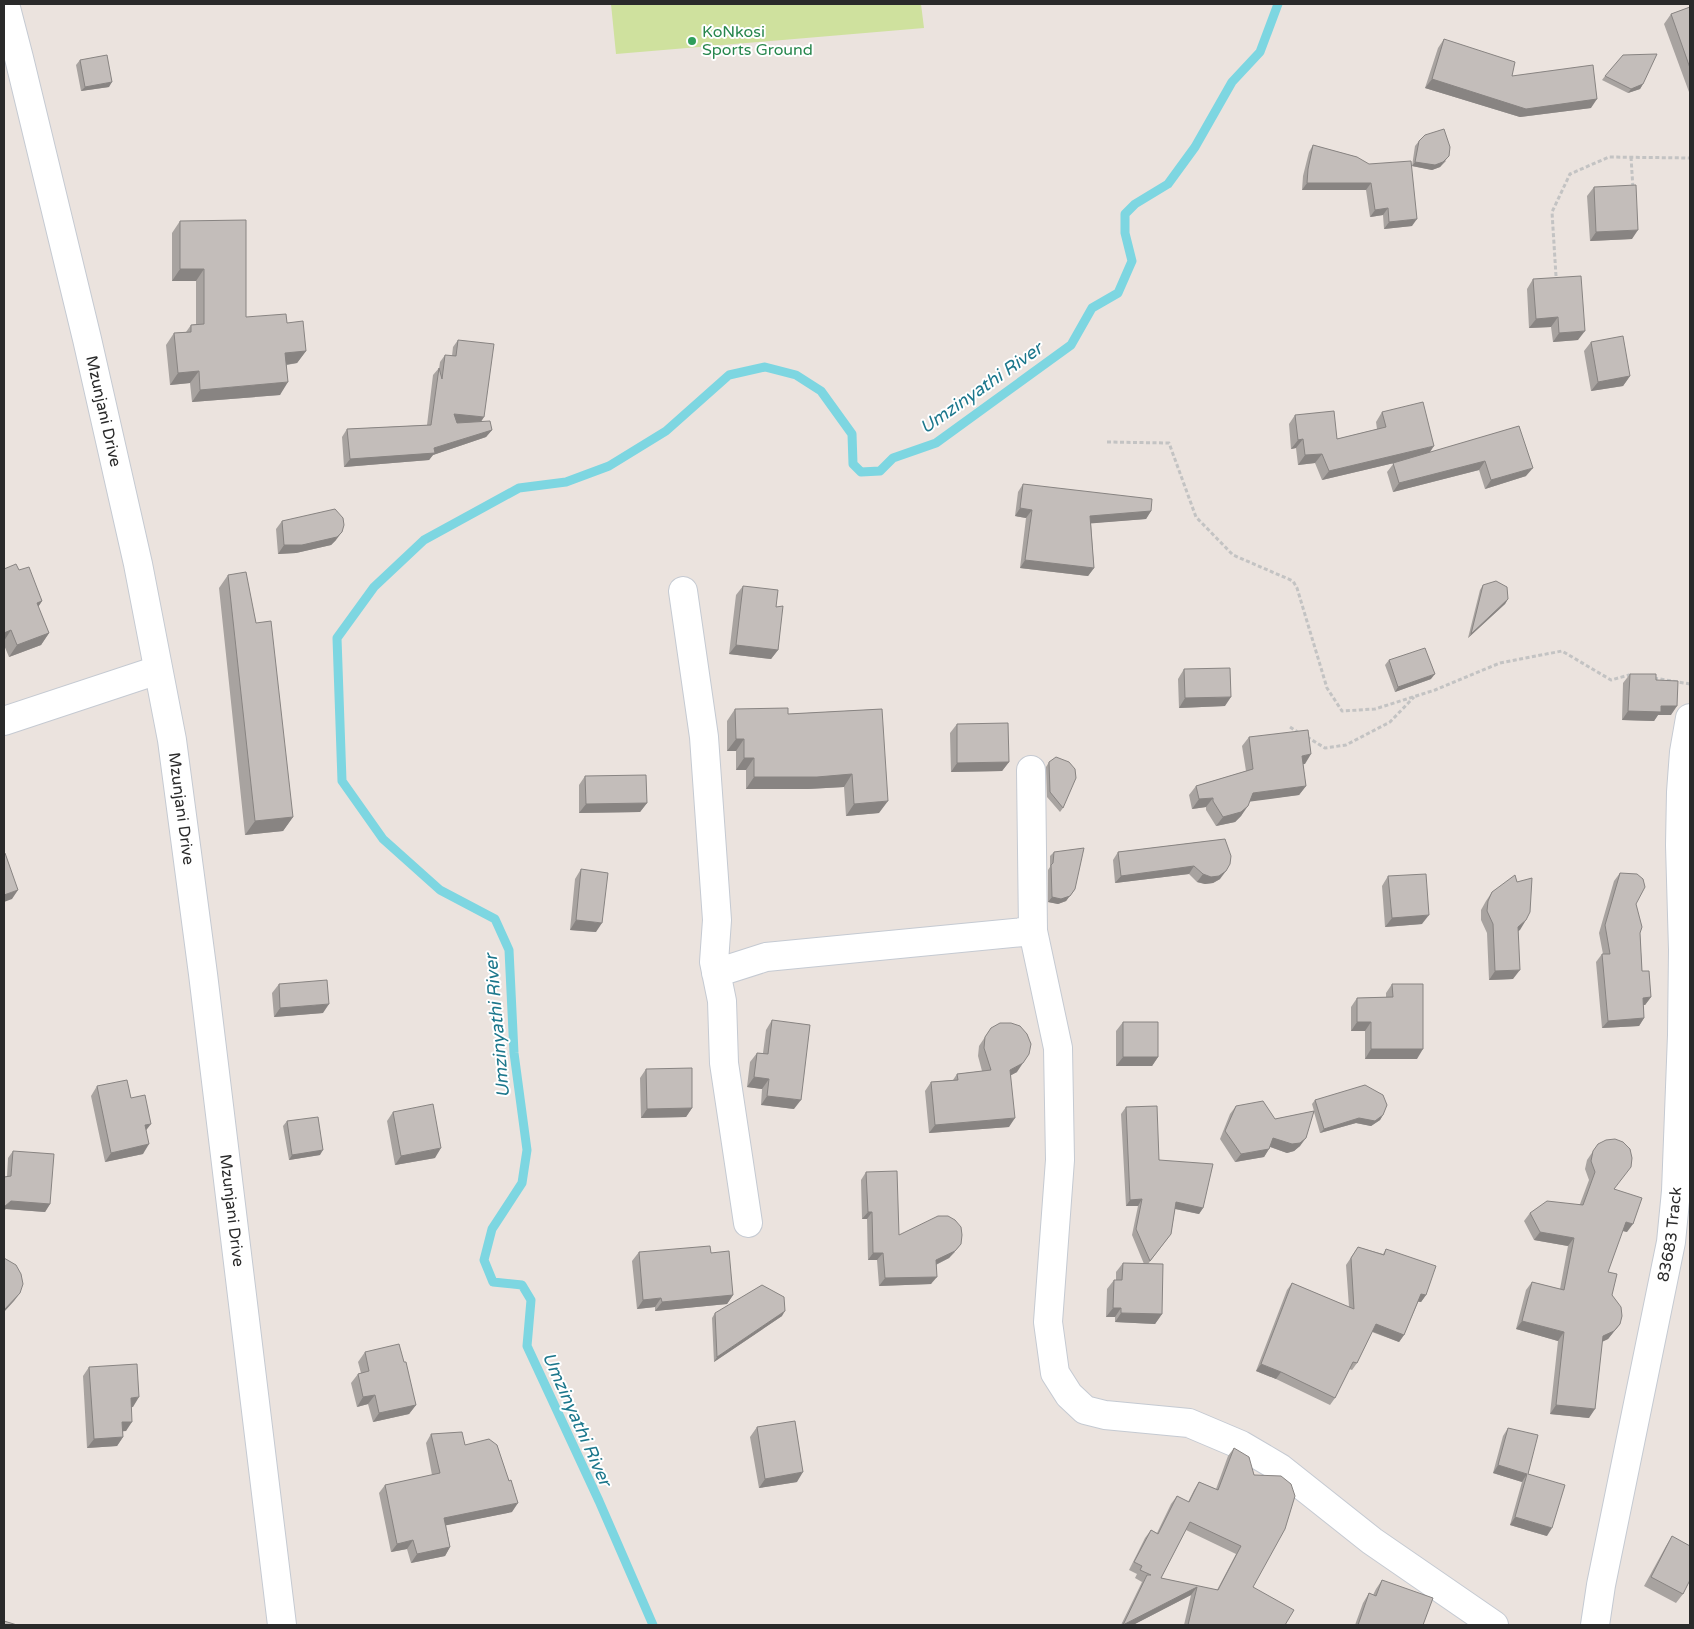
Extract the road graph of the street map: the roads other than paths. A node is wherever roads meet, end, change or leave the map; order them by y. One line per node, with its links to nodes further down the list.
1 (5, 4): 3 (street, Mzunjani Drive)
2 (683, 591): 8 (street)
3 (158, 670): 5 (street); 10 (street, Mzunjani Drive)
4 (1690, 718): 12 (street, 83683 Track)
5 (4, 721)
6 (1031, 770): 7 (street)
7 (1033, 931): 8 (street); 11 (street)
8 (716, 973): 9 (street)
9 (748, 1222)
10 (282, 1625)
11 (1494, 1625)
12 (1595, 1625)

